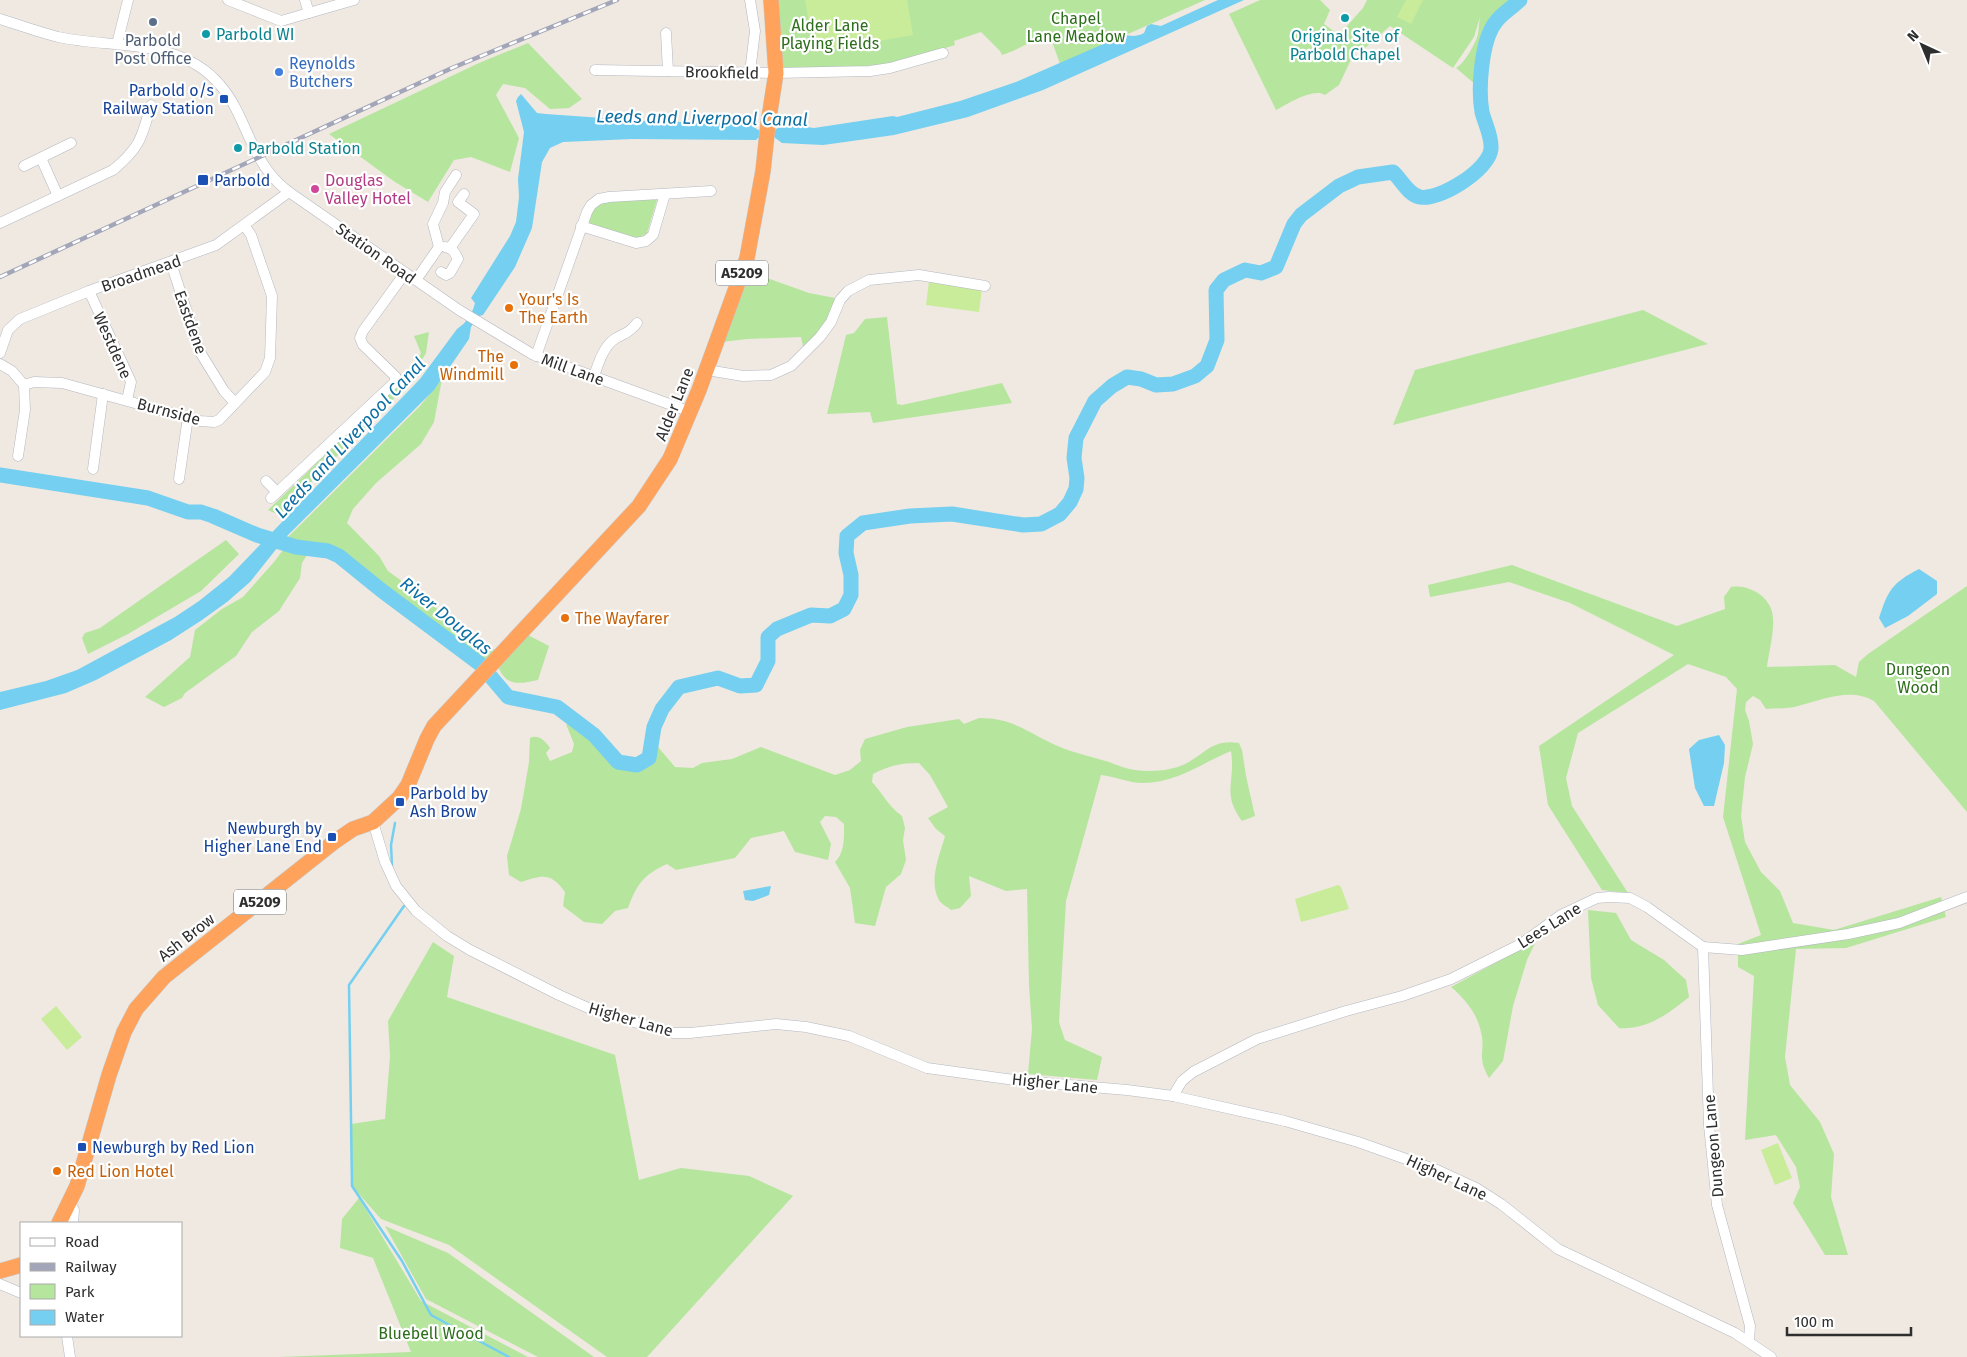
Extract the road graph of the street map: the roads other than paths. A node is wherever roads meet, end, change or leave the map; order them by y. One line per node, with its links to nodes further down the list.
1 (128, 0): 10 (street)
2 (228, 0): 7 (street)
3 (305, 0): 7 (street)
4 (750, 0): 14 (street)
5 (771, 0): 15 (highway, Alder Lane / A5209)
6 (348, 1): 7 (street)
7 (309, 13)
8 (0, 19): 10 (street, Station Road)
9 (666, 31): 13 (street, Brookfield)
10 (117, 44): 22 (street, Station Road)
11 (943, 53): 15 (street, Brookfield)
12 (595, 70): 13 (street, Brookfield)
13 (668, 71): 14 (street, Brookfield)
14 (750, 72): 15 (street, Brookfield)
15 (776, 73): 41 (highway, Alder Lane / A5209)
16 (151, 105): 25 (street)
17 (71, 144): 18 (street)
18 (41, 158): 19 (street); 25 (street)
19 (24, 166)
20 (456, 175): 29 (street)
21 (710, 191): 24 (street)
22 (289, 192): 27 (street, Broadmead); 32 (street, Station Road)
23 (464, 194): 29 (street)
24 (665, 194): 28 (street); 28 (street)
25 (58, 196): 26 (street)
26 (0, 223)
27 (245, 226): 30 (street, Broadmead); 46 (street, Burnside)
28 (581, 226): 39 (street)
29 (444, 247): 31 (street); 33 (street)
30 (171, 263): 35 (street, Broadmead); 46 (street, Eastdene)
31 (442, 272)
32 (405, 273): 33 (street, Station Road); 52 (street)
33 (416, 280): 36 (street, Station Road)
34 (985, 286): 41 (street)
35 (89, 291): 38 (street, Broadmead); 45 (street, Westdene)
36 (462, 312): 39 (street, Mill Lane)
37 (637, 323): 42 (street)
38 (0, 353)
39 (536, 356): 42 (street, Mill Lane)
40 (0, 364): 43 (street)
41 (707, 370): 47 (highway, Alder Lane / A5209)
42 (594, 376): 47 (street, Mill Lane)
43 (24, 385): 44 (street, Burnside); 49 (street)
44 (103, 394): 45 (street, Burnside); 50 (street)
45 (128, 400): 48 (street, Burnside)
46 (235, 403): 48 (street, Burnside)
47 (691, 412): 53 (highway, Alder Lane / A5209)
48 (188, 417): 51 (street)
49 (18, 456)
50 (93, 469)
51 (179, 479)
52 (266, 481)
53 (430, 732): 54 (highway, Ash Brow / A5209)
54 (373, 822): 57 (street, Higher Lane); 58 (highway, Ash Brow / A5209)
55 (1967, 897): 56 (street)
56 (1703, 947): 57 (street, Lees Lane); 66 (street, Dungeon Lane)
57 (1173, 1096): 66 (street, Higher Lane)
58 (70, 1204): 59 (highway, A5209); 60 (street)
59 (60, 1222)
60 (73, 1222)
61 (20, 1265): 62 (highway)
62 (0, 1271)
63 (0, 1284): 64 (street)
64 (20, 1293)
65 (67, 1337): 67 (street)
66 (1749, 1340): 68 (street, Higher Lane)
67 (70, 1357)
68 (1771, 1357)

